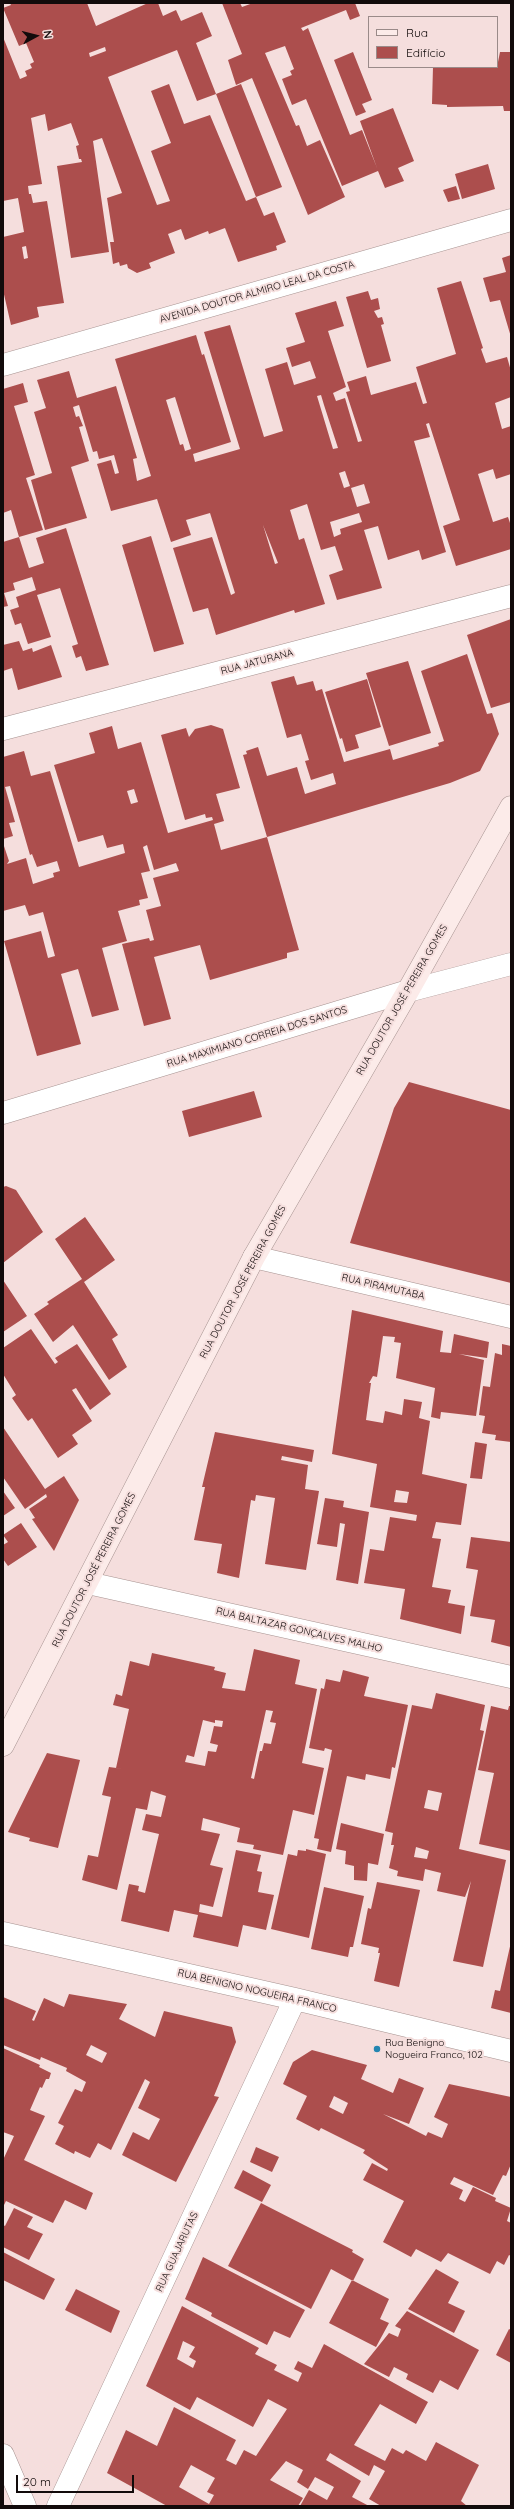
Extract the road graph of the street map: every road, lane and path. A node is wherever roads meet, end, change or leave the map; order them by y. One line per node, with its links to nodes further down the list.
1 (511, 220): 2 (street, AVENIDA DOUTOR ALMIRO LEAL DA COSTA)
2 (3, 365)
3 (511, 596): 4 (street, RUA JATURANA)
4 (3, 729)
5 (511, 807): 7 (main road, RUA DOUTOR JOSÉ PEREIRA GOMES)
6 (511, 964): 7 (street, RUA MAXIMIANO CORREIA DOS SANTOS)
7 (408, 991): 8 (street, RUA MAXIMIANO CORREIA DOS SANTOS); 9 (main road, RUA DOUTOR JOSÉ PEREIRA GOMES)
8 (3, 1113)
9 (254, 1257): 10 (street, RUA PIRAMUTABA); 11 (main road, RUA DOUTOR JOSÉ PEREIRA GOMES)
10 (511, 1317)
11 (88, 1583): 12 (street, RUA BALTAZAR GONÇALVES MALHO); 13 (main road, RUA DOUTOR JOSÉ PEREIRA GOMES)
12 (511, 1677)
13 (3, 1745)
14 (3, 1933): 15 (street, RUA BENIGNO NOGUEIRA FRANCO)
15 (296, 1999): 16 (street, RUA BENIGNO NOGUEIRA FRANCO); 19 (street, RUA GUAJARUTAS)
16 (511, 2052)
17 (3, 2455): 18 (street)
18 (25, 2506)
19 (58, 2506)

